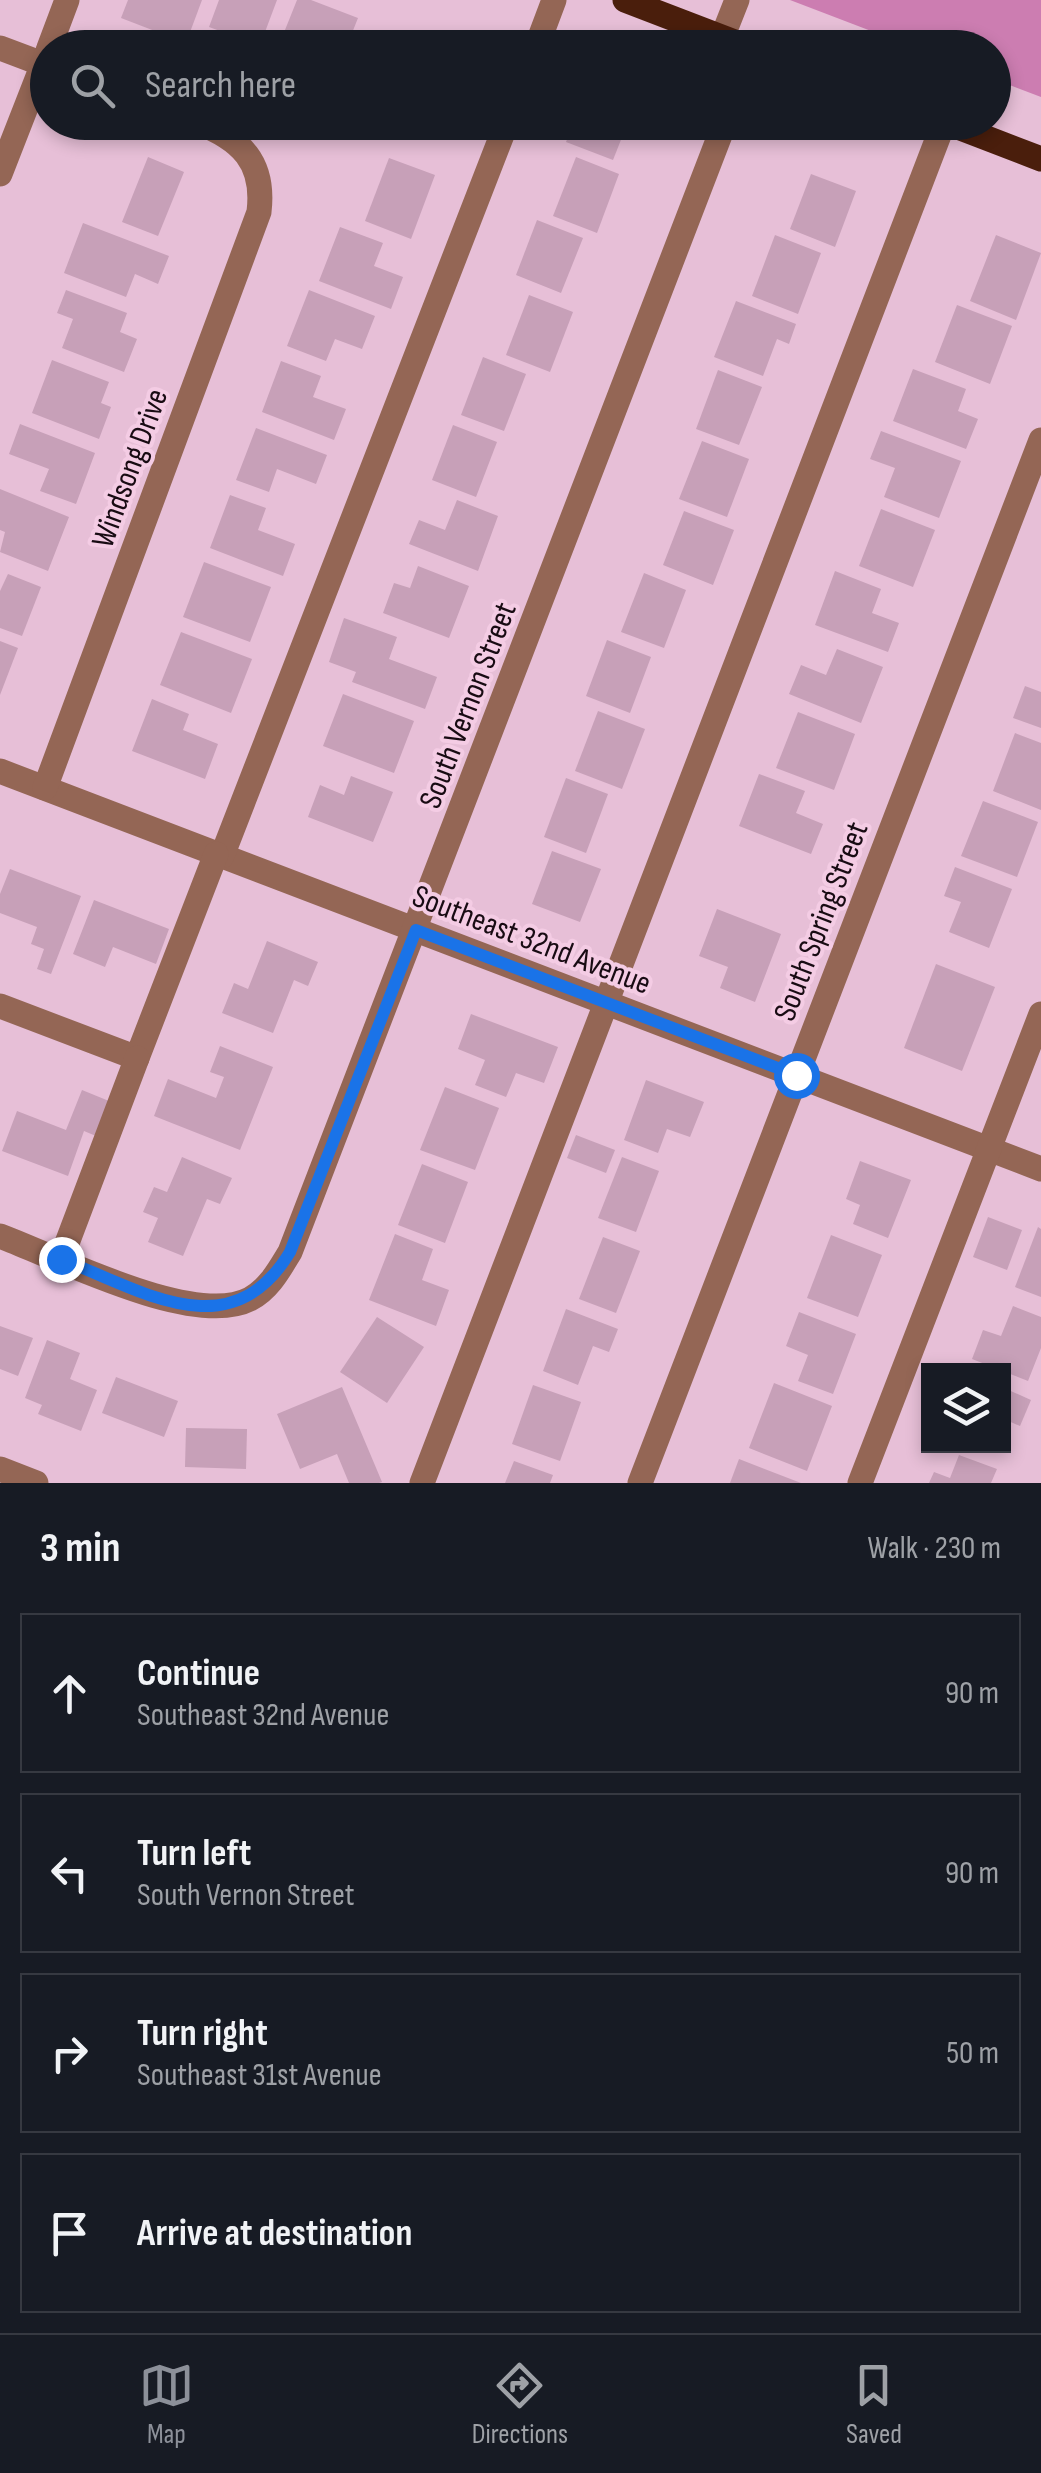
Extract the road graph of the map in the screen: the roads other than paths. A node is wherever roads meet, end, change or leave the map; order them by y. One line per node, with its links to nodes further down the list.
1 (67, 0): 5 (street)
2 (554, 0): 6 (street)
3 (624, 0): 7 (main road)
4 (737, 0): 8 (street)
5 (56, 30)
6 (543, 30)
7 (701, 30)
8 (725, 30)
9 (0, 48): 10 (street)
10 (30, 54)
11 (30, 98): 18 (street)
12 (232, 140): 21 (street, Windsong Drive)
13 (499, 140): 22 (street)
14 (718, 140): 23 (street, South Vernon Street)
15 (937, 140): 24 (street)
16 (990, 140): 17 (main road)
17 (1041, 160)
18 (0, 174)
19 (1041, 440): 28 (street, South Spring Street)
20 (0, 771): 21 (street, Southeast 32nd Avenue)
21 (44, 788): 22 (street, Southeast 32nd Avenue)
22 (219, 855): 23 (street, Southeast 32nd Avenue); 27 (street)
23 (416, 930): 24 (street, Southeast 32nd Avenue); 32 (street, South Vernon Street)
24 (605, 1002): 28 (street, Southeast 32nd Avenue); 35 (street)
25 (0, 1006): 27 (street)
26 (1041, 1014): 29 (street)
27 (137, 1058): 32 (street)
28 (796, 1075): 29 (street, Southeast 32nd Avenue); 36 (street, South Spring Street)
29 (989, 1149): 30 (street, Southeast 32nd Avenue); 37 (street)
30 (1041, 1169)
31 (0, 1236): 32 (street)
32 (61, 1259)
33 (0, 1469): 34 (street)
34 (36, 1483)
35 (422, 1483)
36 (640, 1483)
37 (860, 1483)

